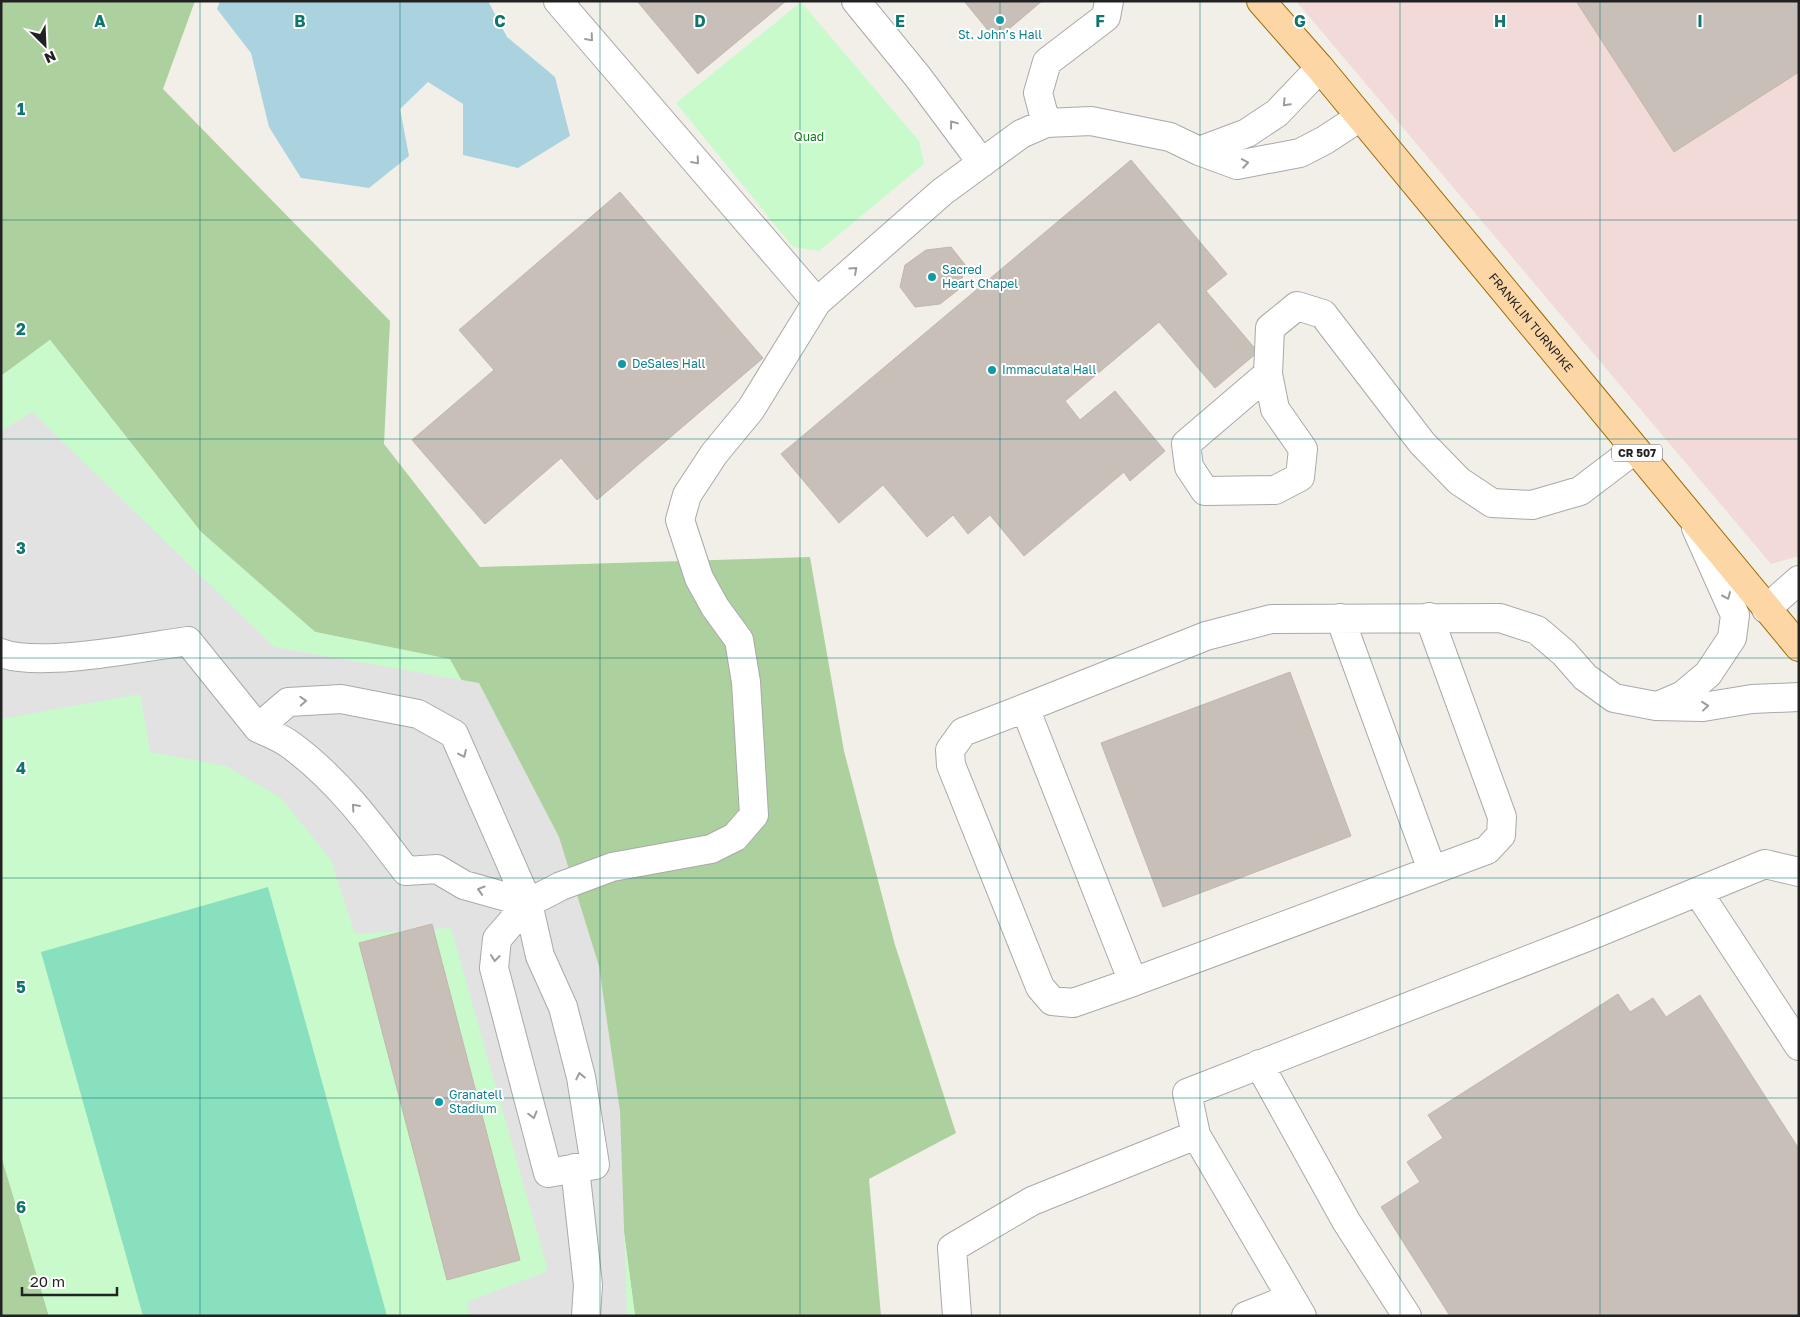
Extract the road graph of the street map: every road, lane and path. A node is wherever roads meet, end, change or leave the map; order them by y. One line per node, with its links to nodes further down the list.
1 (558, 1): 10 (lane, one-way to 10)
2 (856, 1): 9 (lane, one-way to 2)
3 (1109, 1): 7 (lane)
4 (1261, 1): 5 (main road, FRANKLIN TURNPIKE / CR 507)
5 (1320, 68): 6 (main road, FRANKLIN TURNPIKE / CR 507); 8 (lane, one-way to 8)
6 (1360, 117): 8 (lane, one-way to 6); 12 (main road, FRANKLIN TURNPIKE / CR 507)
7 (1046, 123): 8 (lane); 9 (lane)
8 (1199, 151)
9 (982, 163): 10 (lane, one-way to 9)
10 (817, 302): 27 (lane)
11 (1268, 374): 11 (lane); 12 (lane)
12 (1634, 450): 13 (main road, FRANKLIN TURNPIKE / CR 507)
13 (1692, 520): 15 (main road, FRANKLIN TURNPIKE / CR 507); 21 (lane, one-way to 21)
14 (1799, 580): 15 (lane)
15 (1766, 609): 18 (main road, FRANKLIN TURNPIKE / CR 507)
16 (1429, 617): 17 (lane); 21 (lane); 24 (lane)
17 (1340, 618): 22 (lane); 24 (lane)
18 (1799, 647)
19 (1, 653): 23 (lane)
20 (1799, 697): 21 (lane, one-way to 20)
21 (1656, 706)
22 (1025, 708): 28 (lane); 28 (lane)
23 (258, 728): 27 (lane, one-way to 23); 27 (lane, one-way to 27)
24 (1432, 870): 28 (lane)
25 (1799, 872): 26 (lane)
26 (1698, 892): 29 (lane); 30 (lane)
27 (528, 903): 32 (lane, one-way to 27); 32 (lane, one-way to 32)
28 (1133, 982)
29 (1799, 1046)
30 (1259, 1064): 31 (lane); 37 (lane)
31 (1196, 1134): 33 (lane); 35 (lane)
32 (575, 1168): 34 (lane)
33 (1297, 1307): 36 (lane)
34 (586, 1316)
35 (957, 1316)
36 (1246, 1316)
37 (1406, 1316)

